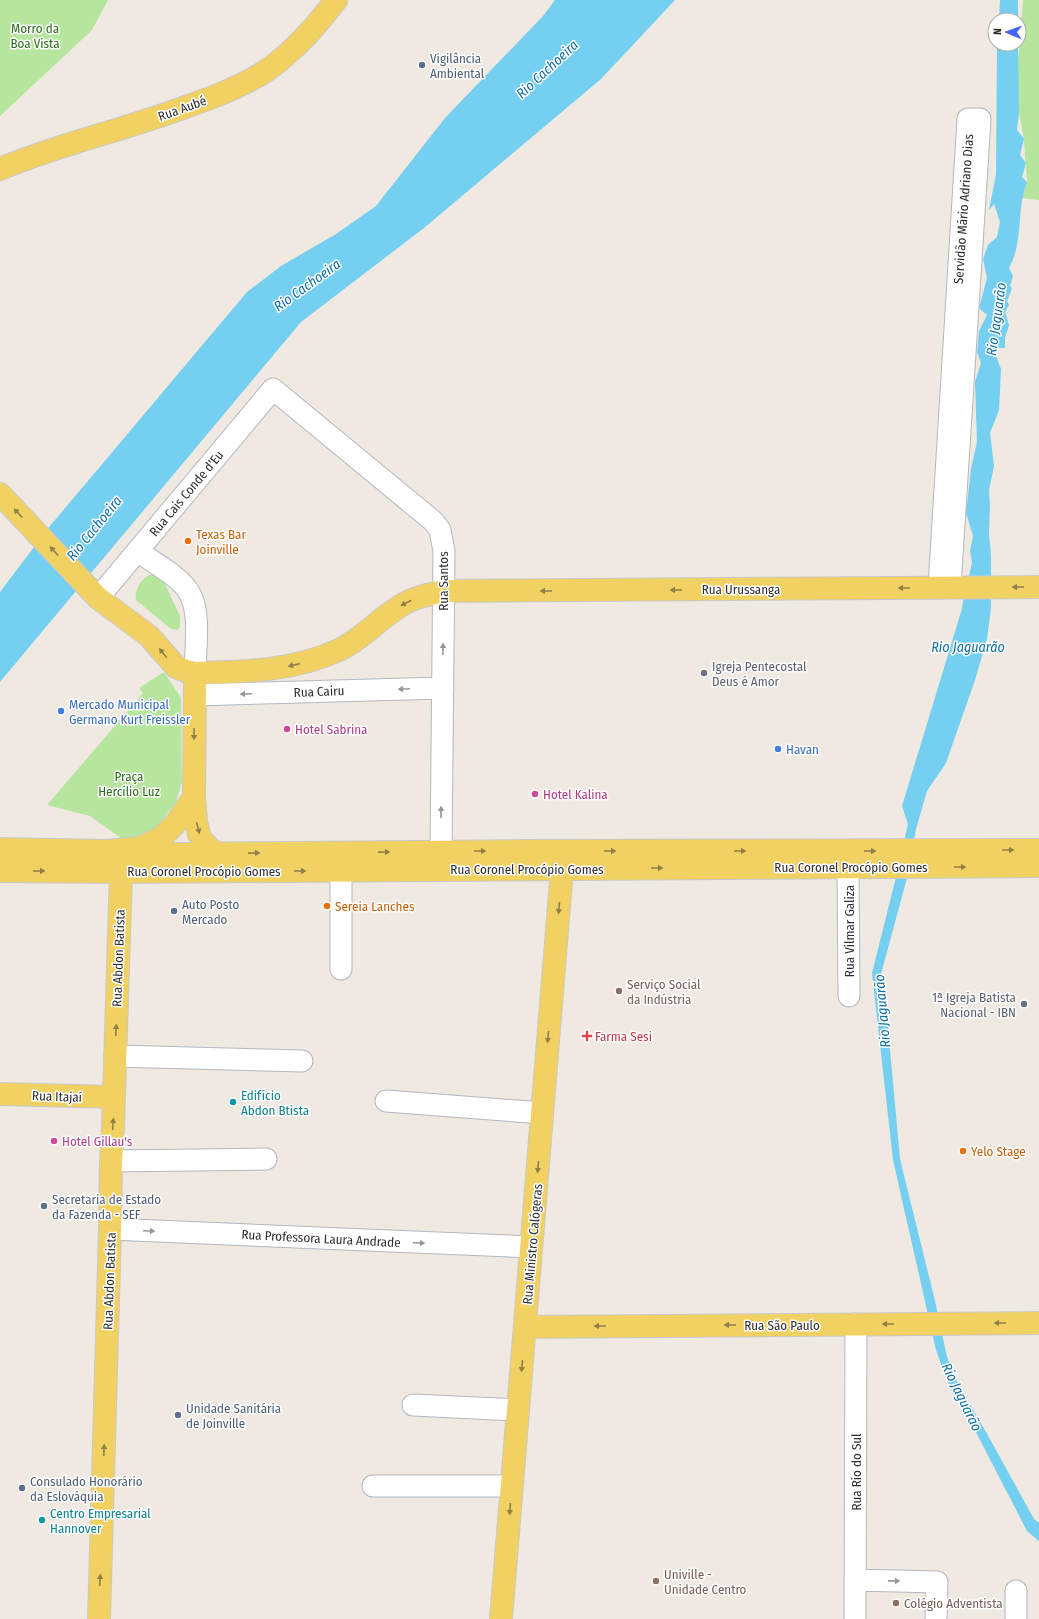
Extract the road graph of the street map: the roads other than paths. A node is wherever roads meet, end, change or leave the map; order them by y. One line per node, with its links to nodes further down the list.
1 (336, 0): 3 (main road, Rua Aubé)
2 (974, 119): 7 (street, Servidão Mário Adriano Dias)
3 (0, 170)
4 (273, 389): 6 (street, Rua Cais Conde d'Eu); 9 (street, Rua Santos)
5 (0, 494): 10 (main road, Rua Urussanga, one-way to 5)
6 (137, 551): 10 (street, Rua Cais Conde d'Eu); 11 (street)
7 (949, 587): 8 (main road, Rua Urussanga, one-way to 7); 9 (main road, Rua Urussanga, one-way to 9)
8 (1039, 587)
9 (444, 591): 11 (main road, Rua Urussanga, one-way to 11); 12 (street, Rua Santos, one-way to 9)
10 (94, 594): 11 (main road, Rua Urussanga, one-way to 10)
11 (195, 673): 13 (main road)
12 (443, 688): 13 (street, Rua Cairu, one-way to 13); 18 (street, Rua Santos, one-way to 12)
13 (195, 695): 14 (main road, one-way to 14)
14 (194, 798): 17 (main road); 19 (main road, one-way to 19)
15 (0, 849): 17 (main road)
16 (1039, 850): 21 (main road, Rua Coronel Procópio Gomes, one-way to 16)
17 (108, 851): 27 (main road)
18 (441, 851): 19 (main road, Rua Coronel Procópio Gomes, one-way to 18); 20 (main road, Rua Coronel Procópio Gomes, one-way to 20)
19 (215, 854): 27 (main road, Rua Coronel Procópio Gomes)
20 (888, 859): 21 (main road, Rua Coronel Procópio Gomes); 23 (main road, Rua Coronel Procópio Gomes)
21 (924, 859): 22 (main road, Rua Coronel Procópio Gomes, one-way to 22)
22 (1039, 866)
23 (848, 867): 24 (main road, Rua Coronel Procópio Gomes, one-way to 23); 29 (street, Rua Vilmar Galiza)
24 (562, 869): 26 (main road, Rua Coronel Procópio Gomes); 35 (main road, Rua Ministro Calógeras, one-way to 35)
25 (0, 871): 27 (main road, one-way to 27)
26 (341, 871): 27 (main road, Rua Coronel Procópio Gomes, one-way to 26); 28 (street)
27 (121, 872): 30 (main road, Rua Abdon Batista, one-way to 27)
28 (341, 969)
29 (849, 996)
30 (115, 1056): 31 (street); 33 (main road, Rua Abdon Batista)
31 (302, 1061)
32 (0, 1094): 33 (main road, Rua Itajaí)
33 (114, 1097): 37 (main road, Rua Abdon Batista, one-way to 33)
34 (386, 1101): 35 (street)
35 (542, 1113): 39 (main road, Rua Ministro Calógeras, one-way to 39)
36 (266, 1159): 37 (street)
37 (111, 1162): 38 (main road, Rua Abdon Batista)
38 (110, 1229): 39 (street, Rua Professora Laura Andrade, one-way to 39); 49 (main road, Rua Abdon Batista, one-way to 38)
39 (531, 1248): 42 (main road, Rua Ministro Calógeras)
40 (1039, 1323): 41 (main road, Rua São Paulo, one-way to 41)
41 (856, 1324): 42 (main road, Rua São Paulo, one-way to 42); 47 (street, Rua Rio do Sul)
42 (525, 1327): 44 (main road, Rua Ministro Calógeras, one-way to 44)
43 (413, 1404): 44 (street)
44 (518, 1410): 46 (main road, Rua Ministro Calógeras)
45 (373, 1486): 46 (street)
46 (512, 1486): 50 (main road, Rua Ministro Calógeras, one-way to 50)
47 (855, 1580): 51 (street, Rua Rio do Sul); 52 (street, one-way to 52)
48 (1016, 1591): 53 (street)
49 (99, 1619)
50 (501, 1619)
51 (855, 1619)
52 (936, 1619)
53 (1016, 1619)

